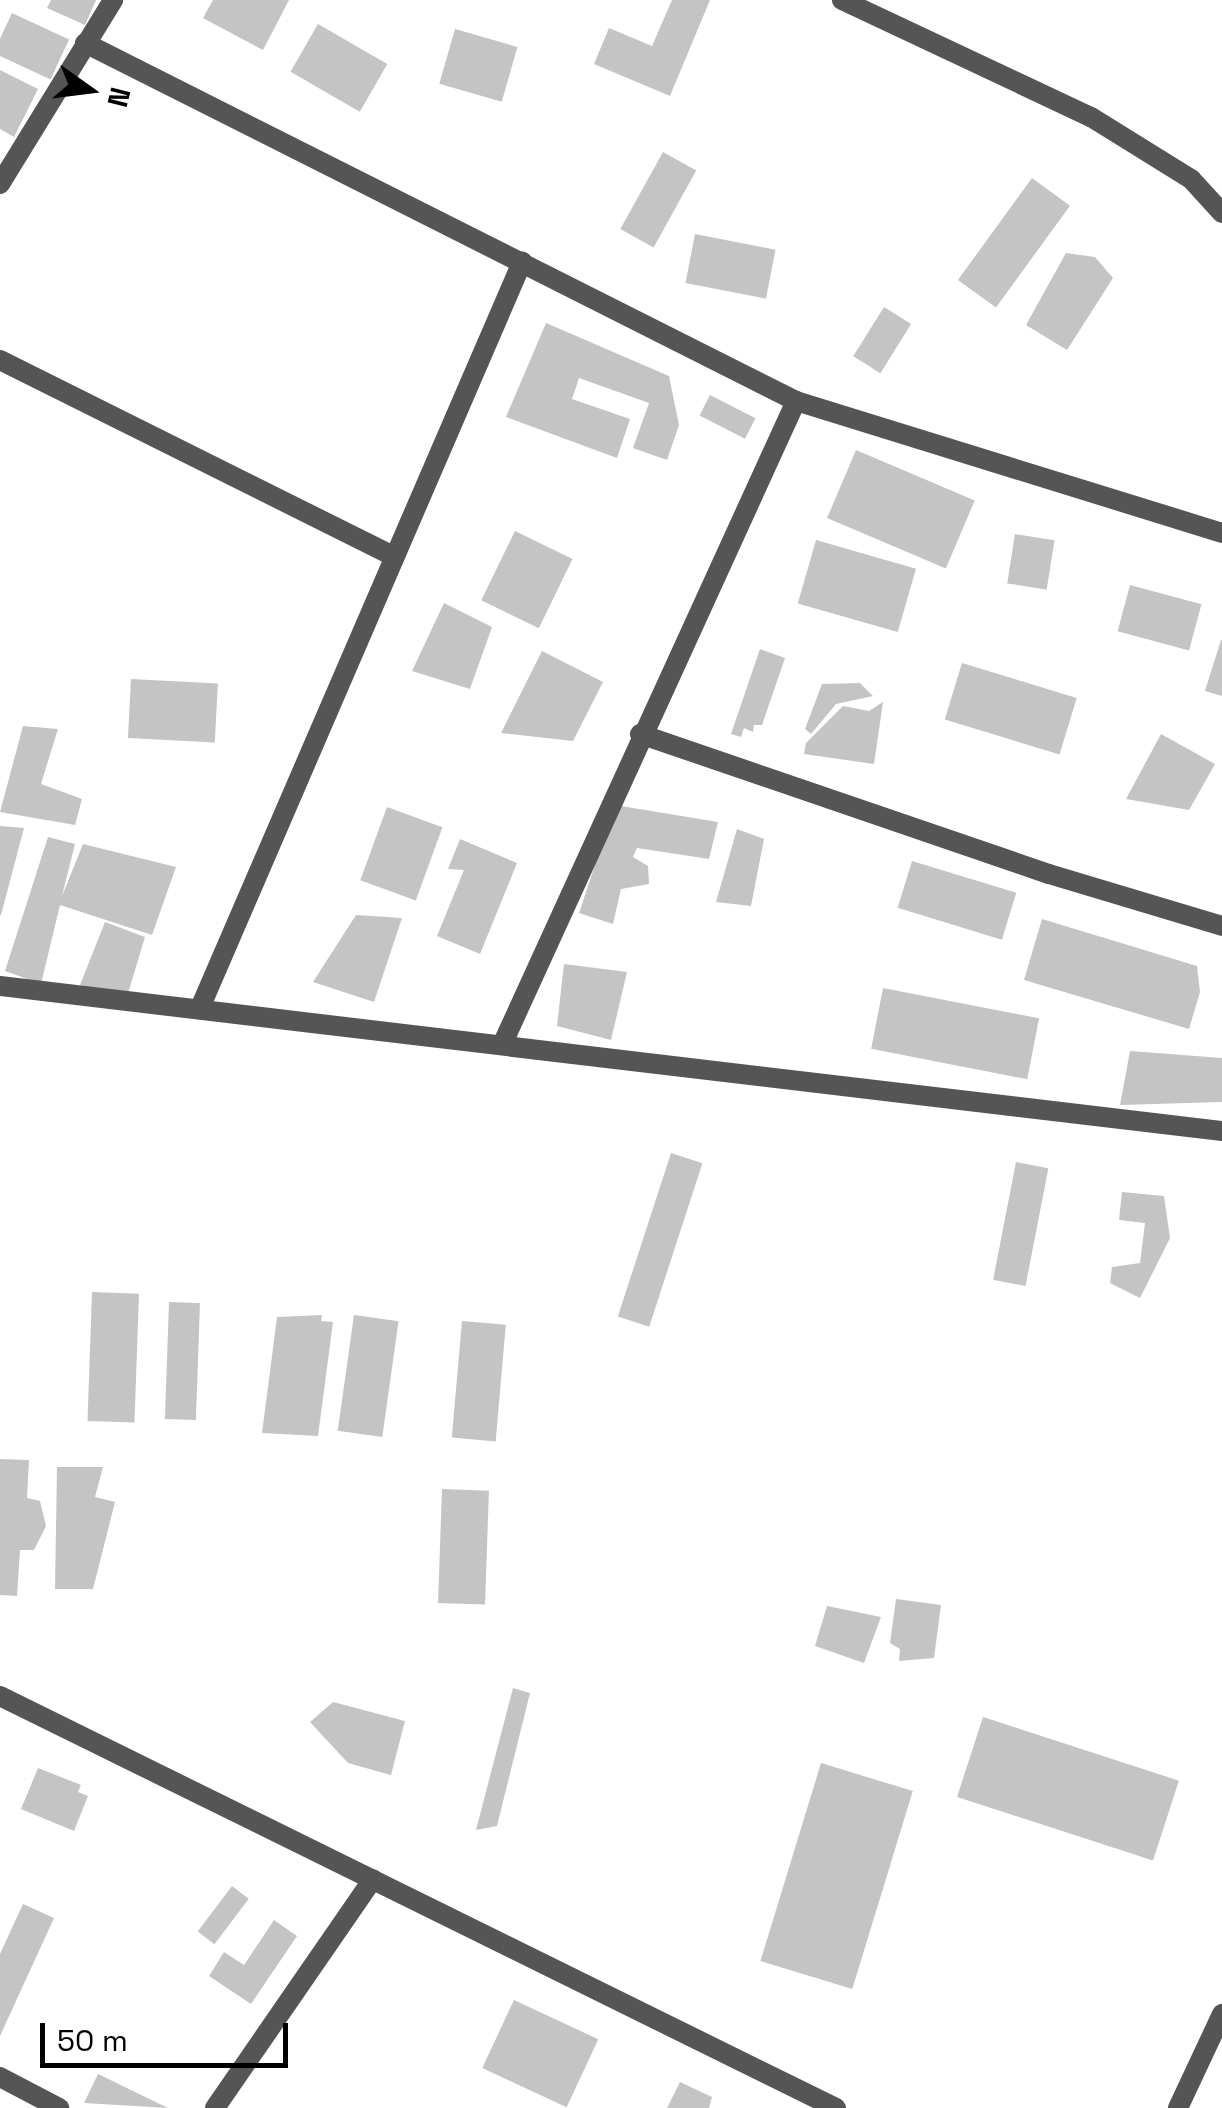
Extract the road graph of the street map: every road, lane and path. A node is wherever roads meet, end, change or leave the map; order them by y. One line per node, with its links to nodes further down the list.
1 (112, 0): 3 (street)
2 (842, 0): 5 (street)
3 (85, 43): 4 (street); 6 (street)
4 (0, 184)
5 (1222, 213)
6 (522, 262): 8 (street); 10 (street)
7 (0, 360): 10 (street)
8 (796, 401): 9 (street); 11 (street)
9 (1222, 533)
10 (395, 557): 14 (street)
11 (640, 734): 12 (street); 15 (street)
12 (1222, 926)
13 (0, 986): 14 (street)
14 (200, 1008): 15 (street)
15 (502, 1045): 16 (street)
16 (1222, 1132)
17 (0, 1696): 18 (street)
18 (373, 1879): 22 (street); 23 (street)
19 (1222, 2014): 24 (street)
20 (0, 2077): 21 (street)
21 (59, 2108)
22 (215, 2108)
23 (836, 2108)
24 (1178, 2108)

